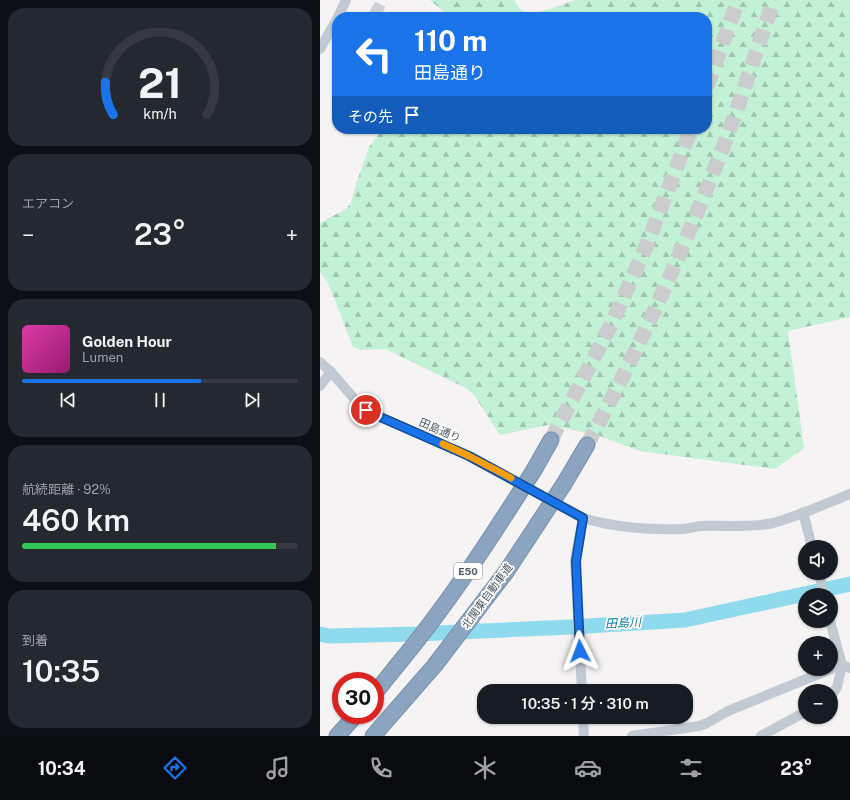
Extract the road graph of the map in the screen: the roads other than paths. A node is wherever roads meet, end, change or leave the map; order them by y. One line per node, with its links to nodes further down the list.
1 (346, 0): 2 (street)
2 (341, 12)
3 (332, 29): 4 (street)
4 (320, 50)
5 (320, 362): 6 (street, 田島通り)
6 (331, 372): 7 (street); 12 (street, 田島通り)
7 (320, 386)
8 (551, 440): 17 (highway, E50, bridge)
9 (587, 445): 24 (highway, 北関東自動車道 / E50, bridge)
10 (850, 494): 11 (street, 田島通り)
11 (803, 512): 12 (street, 田島通り); 13 (street)
12 (583, 518): 18 (street)
13 (810, 540)
14 (832, 628): 15 (street)
15 (846, 666): 19 (street)
16 (814, 676): 26 (street)
17 (384, 681)
18 (582, 684)
19 (838, 685)
20 (798, 716): 27 (street)
21 (348, 724): 23 (highway)
22 (583, 724): 25 (street)
23 (337, 736)
24 (374, 736)
25 (584, 736)
26 (632, 736)
27 (761, 736)

